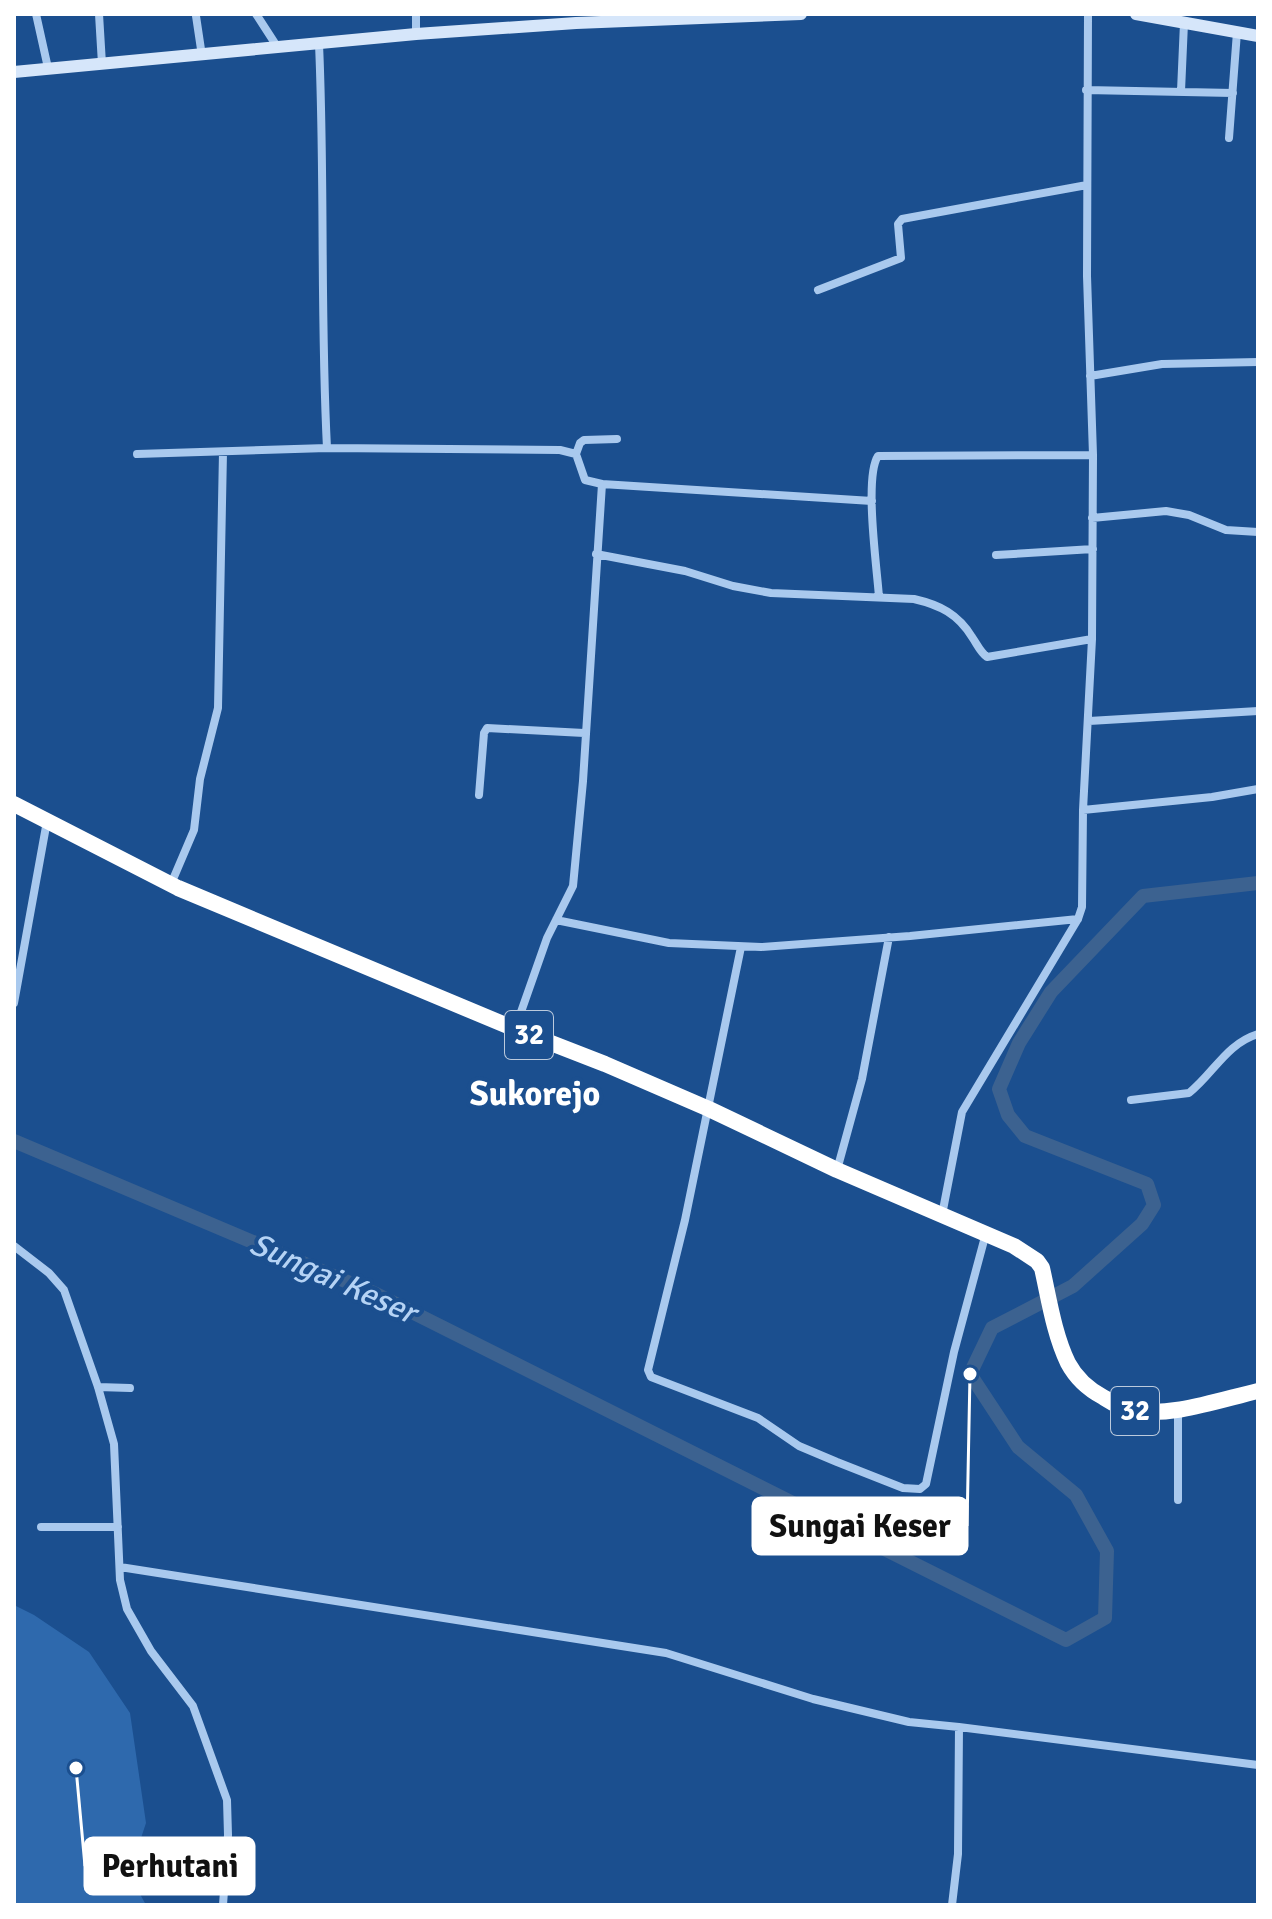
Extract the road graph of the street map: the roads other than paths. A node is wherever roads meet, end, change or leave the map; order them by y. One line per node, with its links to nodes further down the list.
1 (36, 14): 18 (street)
2 (99, 14): 17 (street)
3 (256, 14): 15 (street)
4 (416, 14): 12 (street)
5 (801, 14): 9 (street)
6 (1088, 14): 20 (street)
7 (1136, 14): 10 (street)
8 (196, 16): 16 (street)
9 (754, 16): 12 (street)
10 (1184, 23): 11 (street); 21 (street)
11 (1237, 32): 13 (street); 22 (street)
12 (416, 34): 14 (street)
13 (1258, 36)
14 (319, 44): 15 (street); 29 (street)
15 (278, 48): 16 (street)
16 (202, 56): 17 (street)
17 (102, 64): 18 (street)
18 (48, 68): 19 (street)
19 (14, 72)
20 (1086, 90): 21 (street); 24 (street)
21 (1181, 91): 22 (street)
22 (1233, 93): 23 (street)
23 (1229, 138)
24 (1087, 185): 25 (street); 27 (street)
25 (818, 290)
26 (1258, 362): 27 (street)
27 (1090, 376): 33 (street)
28 (617, 439): 32 (street)
29 (327, 448): 30 (street); 32 (street)
30 (223, 452): 31 (street); 51 (street)
31 (137, 454)
32 (576, 454): 34 (street)
33 (1093, 455): 35 (street); 36 (street)
34 (602, 484): 35 (street); 39 (street)
35 (872, 501): 41 (street)
36 (1092, 518): 37 (street); 38 (street)
37 (1258, 532)
38 (1093, 549): 40 (street); 42 (street)
39 (596, 554): 41 (street); 45 (street)
40 (996, 555)
41 (879, 597): 42 (street)
42 (1092, 639): 44 (street)
43 (1258, 711): 44 (street)
44 (1089, 721): 49 (street)
45 (584, 733): 47 (street); 53 (street)
46 (1258, 789): 49 (street)
47 (479, 795)
48 (14, 804): 50 (highway, 32)
49 (1083, 810): 52 (street)
50 (47, 821): 51 (highway, 32); 56 (street)
51 (170, 885): 57 (highway, 32)
52 (1078, 919): 54 (street); 62 (street)
53 (556, 920): 55 (street); 57 (street)
54 (889, 937): 55 (street); 61 (street)
55 (741, 947): 60 (street)
56 (14, 1003)
57 (515, 1029): 60 (highway, 32)
58 (1258, 1034): 59 (street)
59 (1131, 1100)
60 (709, 1109): 61 (highway, 32); 63 (street)
61 (837, 1170): 62 (highway, 32)
62 (941, 1216): 63 (highway, 32)
63 (986, 1233): 68 (highway, 32)
64 (14, 1246): 65 (street)
65 (98, 1387): 66 (street); 71 (street)
66 (130, 1388)
67 (1258, 1391): 68 (highway, 32)
68 (1178, 1409): 69 (street)
69 (1178, 1500)
70 (41, 1527): 71 (street)
71 (118, 1527): 72 (street)
72 (120, 1567): 73 (street); 75 (street)
73 (959, 1727): 74 (street); 76 (street)
74 (1258, 1765)
75 (223, 1905)
76 (952, 1905)

